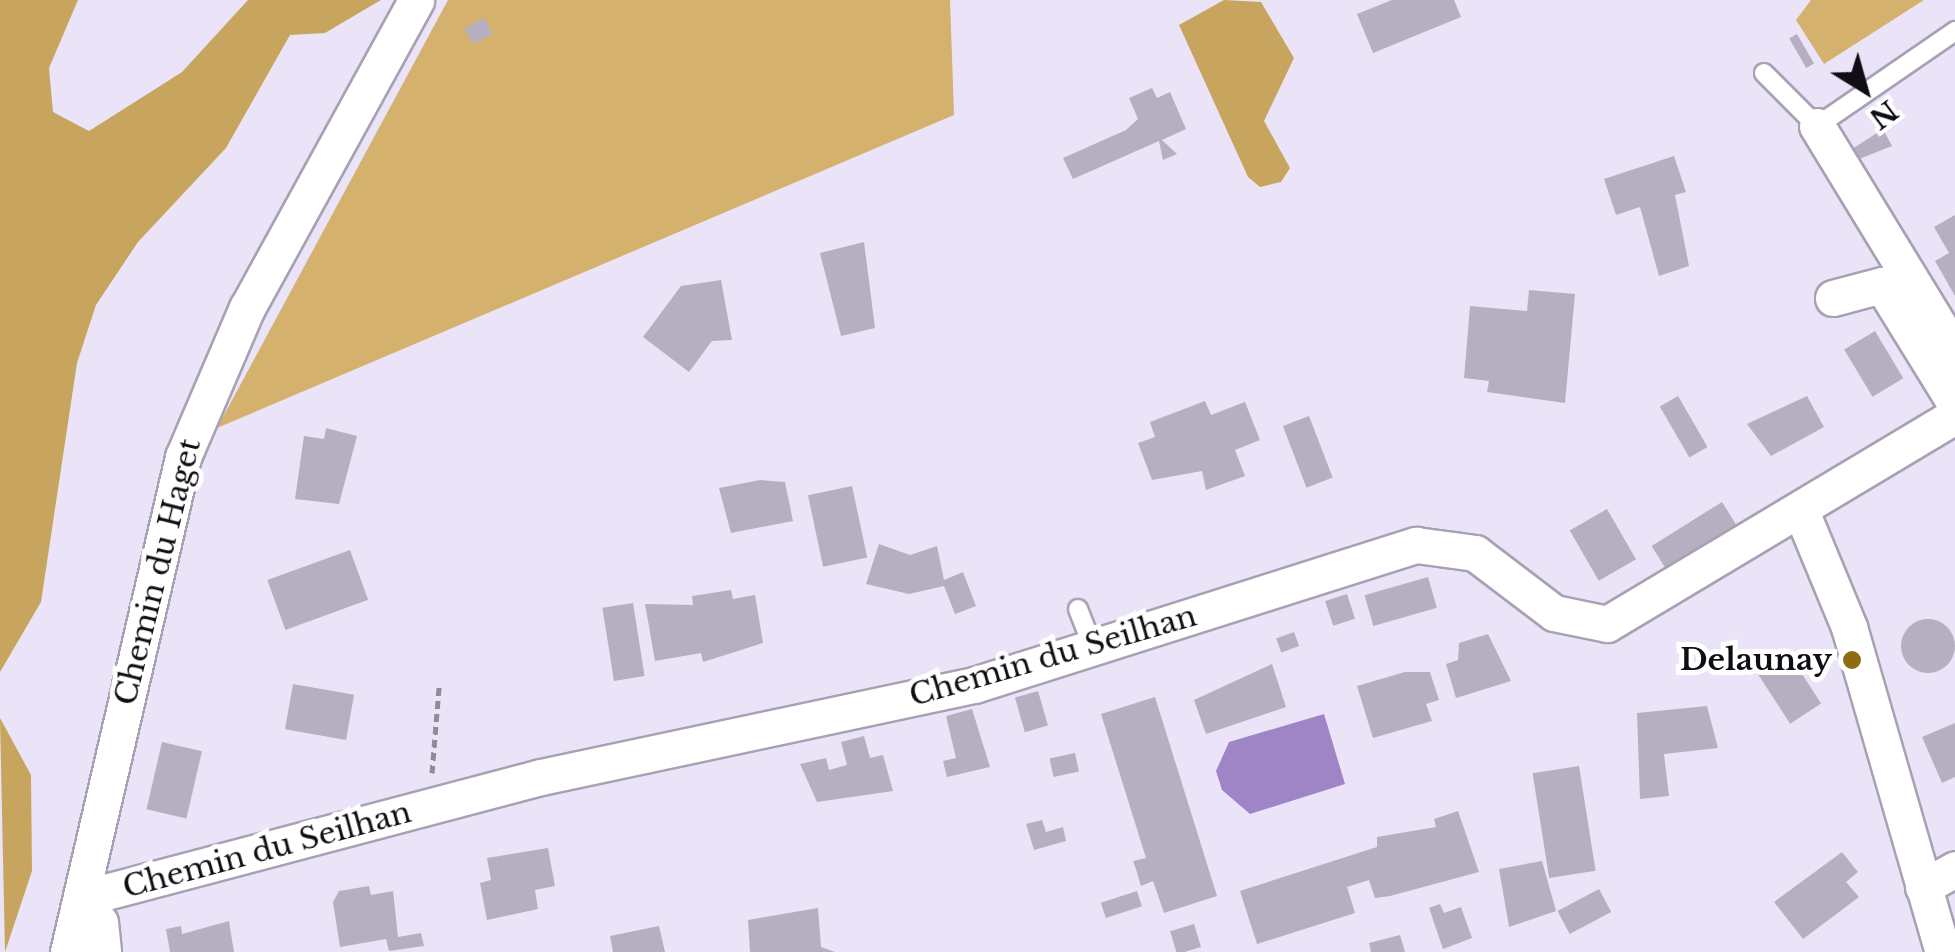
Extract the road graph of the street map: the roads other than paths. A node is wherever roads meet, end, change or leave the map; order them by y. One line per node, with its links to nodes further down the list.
1 (416, 0): 14 (street, Chemin du Haget)
2 (1955, 31): 4 (lane)
3 (1764, 74): 4 (lane)
4 (1818, 126): 6 (street)
5 (1834, 298): 7 (street)
6 (1955, 352)
7 (1955, 403)
8 (1955, 416): 9 (street, Chemin du Seilhan)
9 (1801, 512): 11 (street, Chemin du Seilhan); 13 (street)
10 (1078, 609): 11 (lane)
11 (1093, 647): 14 (street, Chemin du Seilhan)
12 (1955, 869): 13 (street)
13 (1923, 887): 17 (street)
14 (83, 898): 15 (street, Chemin du Haget); 16 (street)
15 (68, 952)
16 (103, 952)
17 (1943, 952)

